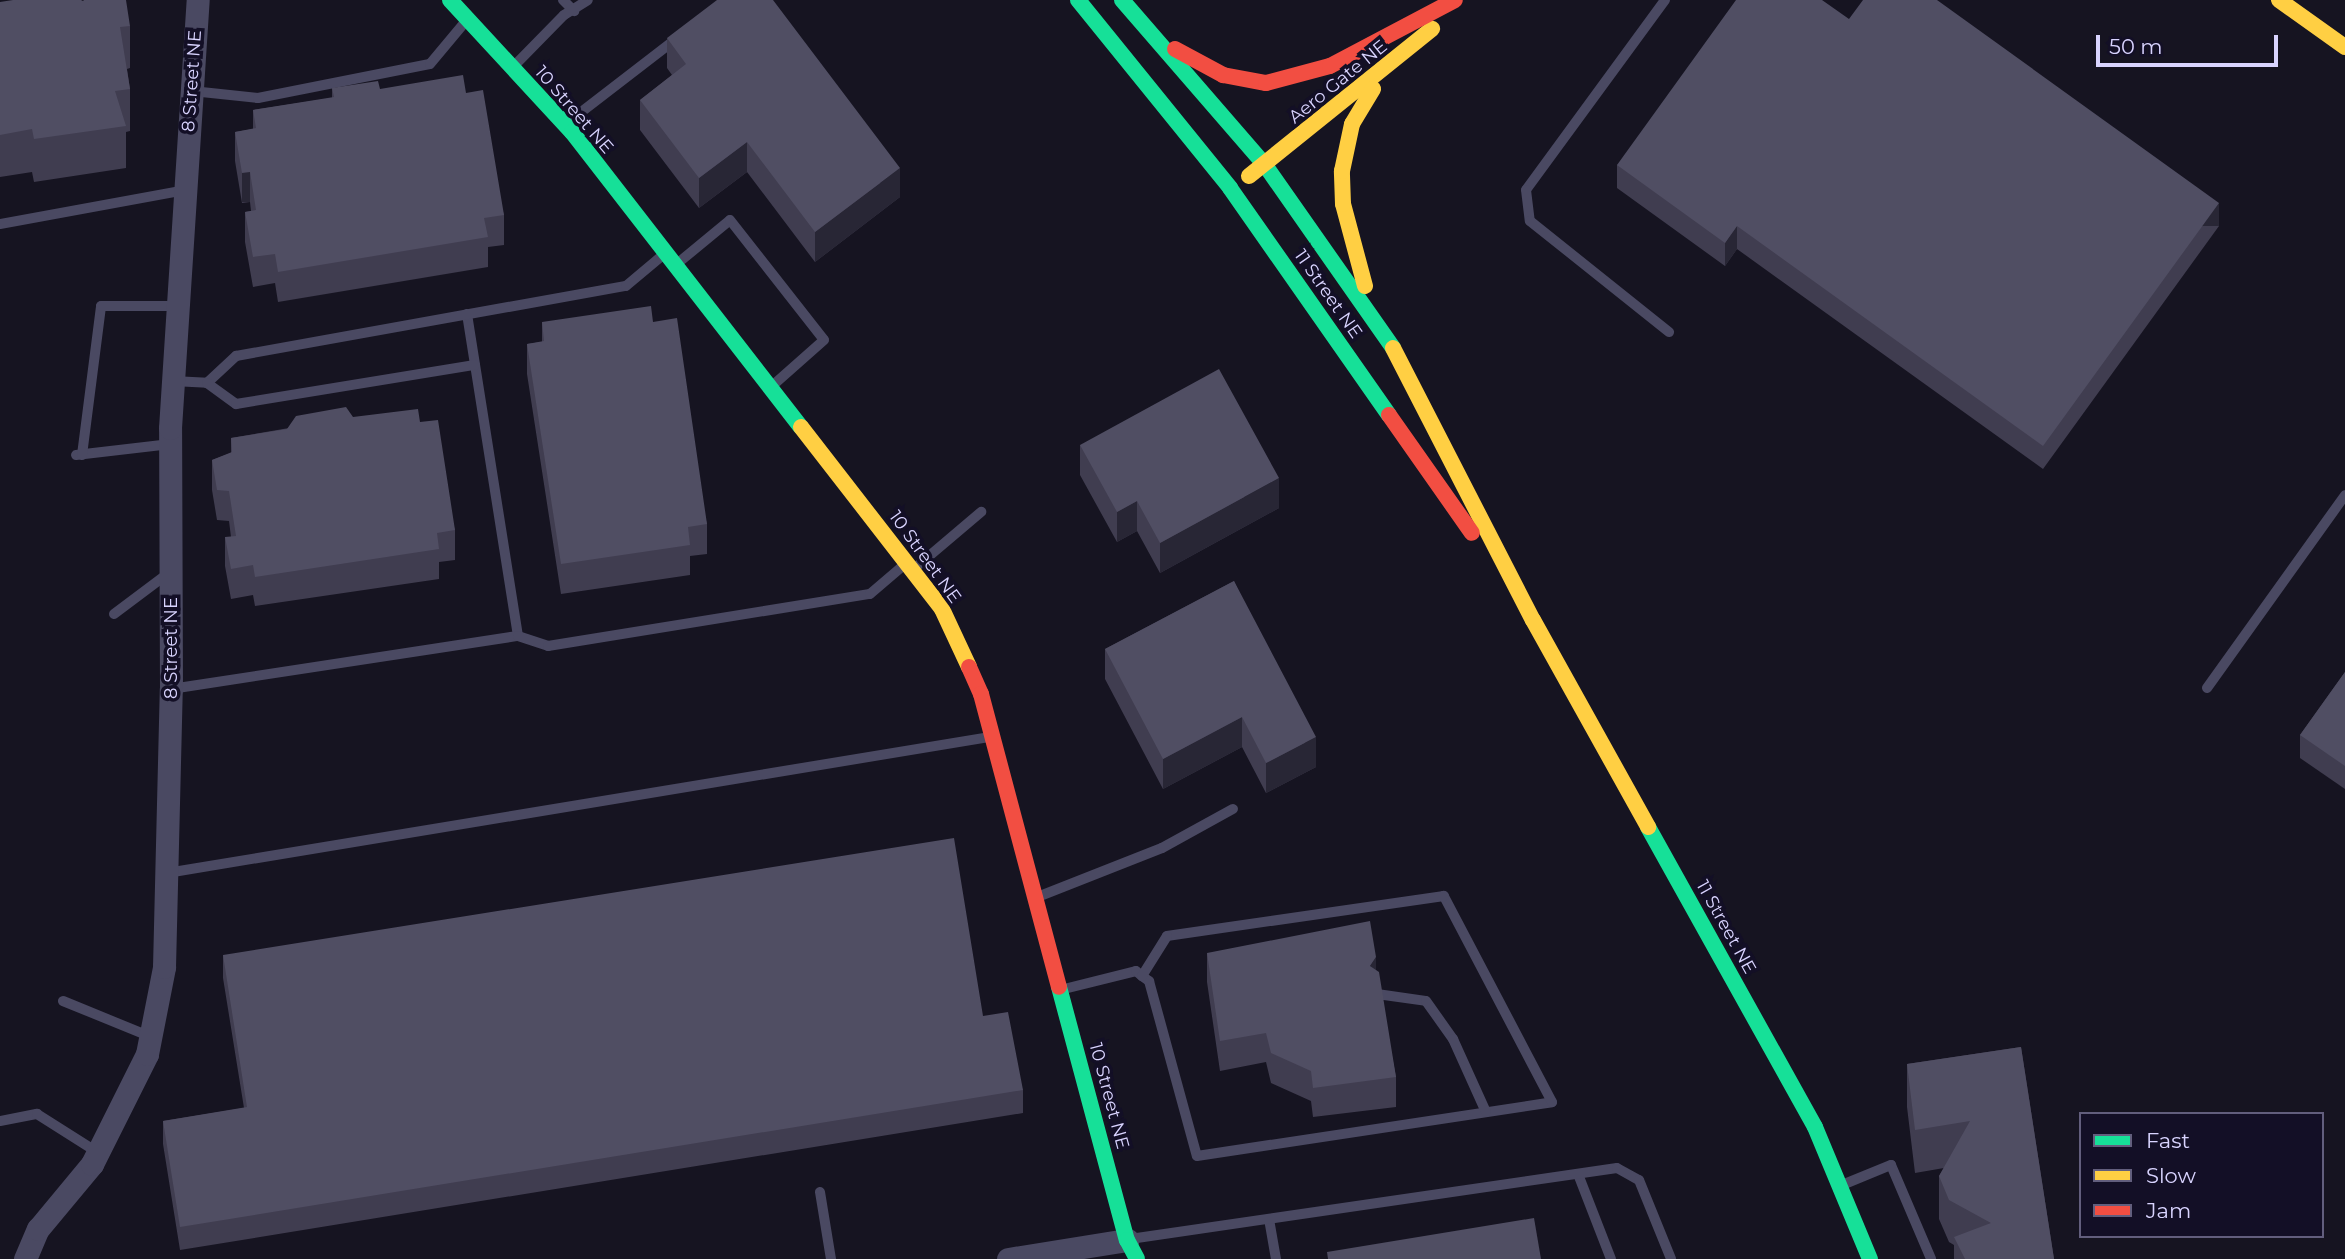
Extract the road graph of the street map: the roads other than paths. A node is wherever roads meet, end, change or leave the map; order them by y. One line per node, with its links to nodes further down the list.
1 (198, 0): 18 (street, 8 Street NE)
2 (450, 0): 12 (street, 10 Street NE)
3 (563, 0): 11 (lane)
4 (588, 0): 11 (lane)
5 (1078, 0): 21 (street, 11 Street NE)
6 (1122, 0): 14 (street, 11 Street NE)
7 (1455, 0): 14 (street)
8 (1466, 0): 16 (street, Aero Gate NE)
9 (1665, 0): 28 (lane)
10 (2279, 0): 15 (street)
11 (574, 11): 17 (lane)
12 (468, 20): 17 (street, 10 Street NE); 18 (lane)
13 (691, 28): 19 (lane)
14 (1156, 38): 20 (street, 11 Street NE)
15 (2345, 47)
16 (1386, 67): 20 (street, Aero Gate NE); 26 (street)
17 (512, 68): 19 (street, 10 Street NE)
18 (192, 91): 22 (street, 8 Street NE)
19 (565, 125): 24 (street, 10 Street NE)
20 (1265, 165): 21 (street, Aero Gate NE); 26 (street, 11 Street NE)
21 (1230, 188): 39 (street, 11 Street NE)
22 (185, 190): 23 (lane); 25 (street, 8 Street NE)
23 (0, 224)
24 (669, 260): 27 (lane); 32 (street, 10 Street NE); 32 (lane)
25 (178, 306): 30 (street, 8 Street NE); 33 (lane)
26 (1372, 311): 39 (street, 11 Street NE)
27 (467, 314): 29 (lane); 31 (lane)
28 (1669, 332)
29 (475, 365): 31 (lane); 40 (lane)
30 (173, 381): 31 (lane); 33 (street, 8 Street NE)
31 (207, 383)
32 (770, 388): 36 (street, 10 Street NE)
33 (170, 444): 37 (street, 8 Street NE)
34 (2345, 495): 41 (lane)
35 (981, 512): 36 (lane)
36 (910, 566): 40 (lane); 43 (street, 10 Street NE)
37 (170, 572): 38 (lane); 42 (street, 8 Street NE)
38 (114, 614)
39 (1533, 620): 56 (street, 11 Street NE)
40 (518, 636): 42 (lane)
41 (2207, 688)
42 (171, 689): 45 (street, 8 Street NE)
43 (993, 737): 45 (lane); 46 (street, 10 Street NE)
44 (1233, 809): 46 (lane)
45 (167, 873): 51 (street, 8 Street NE)
46 (1037, 897): 48 (street, 10 Street NE)
47 (1142, 976): 48 (lane); 52 (lane); 52 (lane)
48 (1062, 990): 59 (street, 10 Street NE)
49 (1377, 994): 52 (lane)
50 (63, 1001): 51 (lane)
51 (151, 1037): 54 (street, 8 Street NE)
52 (1486, 1112)
53 (0, 1121): 54 (lane)
54 (97, 1152): 60 (street, 8 Street NE)
55 (1578, 1174): 58 (lane); 64 (lane); 65 (lane)
56 (1840, 1186): 66 (street, 11 Street NE); 67 (lane)
57 (820, 1192): 61 (lane)
58 (1269, 1219): 59 (lane); 63 (lane)
59 (1132, 1249): 62 (street)
60 (25, 1259)
61 (831, 1259)
62 (1008, 1259)
63 (1276, 1259)
64 (1611, 1259)
65 (1671, 1259)
66 (1870, 1259)
67 (1931, 1259)

